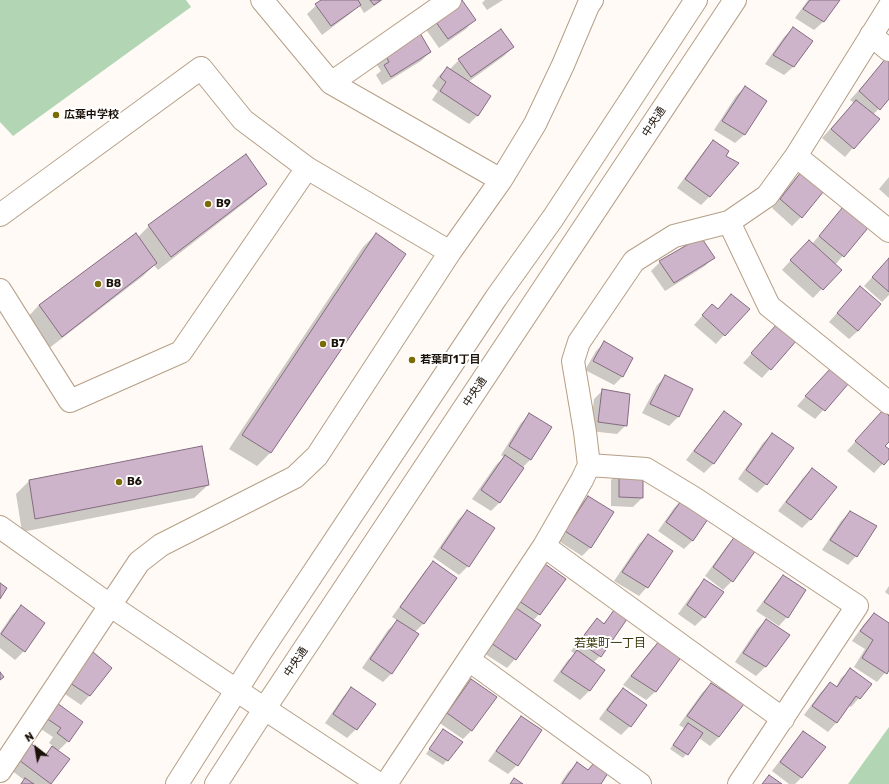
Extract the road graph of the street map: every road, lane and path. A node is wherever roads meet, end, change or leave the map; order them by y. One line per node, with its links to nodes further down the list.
1 (262, 0): 9 (street)
2 (450, 0): 9 (street)
3 (592, 0): 12 (street)
4 (696, 0): 24 (street)
5 (735, 0): 25 (street, 中央通)
6 (889, 7): 7 (street)
7 (871, 36): 8 (street); 10 (street)
8 (889, 50)
9 (331, 83): 12 (street)
10 (796, 156): 14 (street); 15 (street)
11 (307, 168): 13 (street); 16 (street); 17 (street)
12 (502, 180): 16 (street)
13 (0, 215)
14 (729, 222): 18 (street); 19 (street)
15 (889, 230)
16 (450, 252): 22 (street)
17 (0, 290)
18 (889, 403)
19 (589, 465): 21 (street); 26 (street)
20 (0, 528): 22 (street)
21 (544, 546): 23 (street); 26 (street)
22 (111, 606): 24 (street); 27 (street)
23 (469, 660): 31 (street); 32 (street)
24 (236, 690): 25 (street); 28 (street)
25 (265, 708): 29 (street, 中央通); 30 (street)
26 (783, 719): 33 (street)
27 (0, 771)
28 (177, 784)
29 (216, 784)
30 (379, 784)
31 (386, 784)
32 (640, 784)
33 (739, 784)

